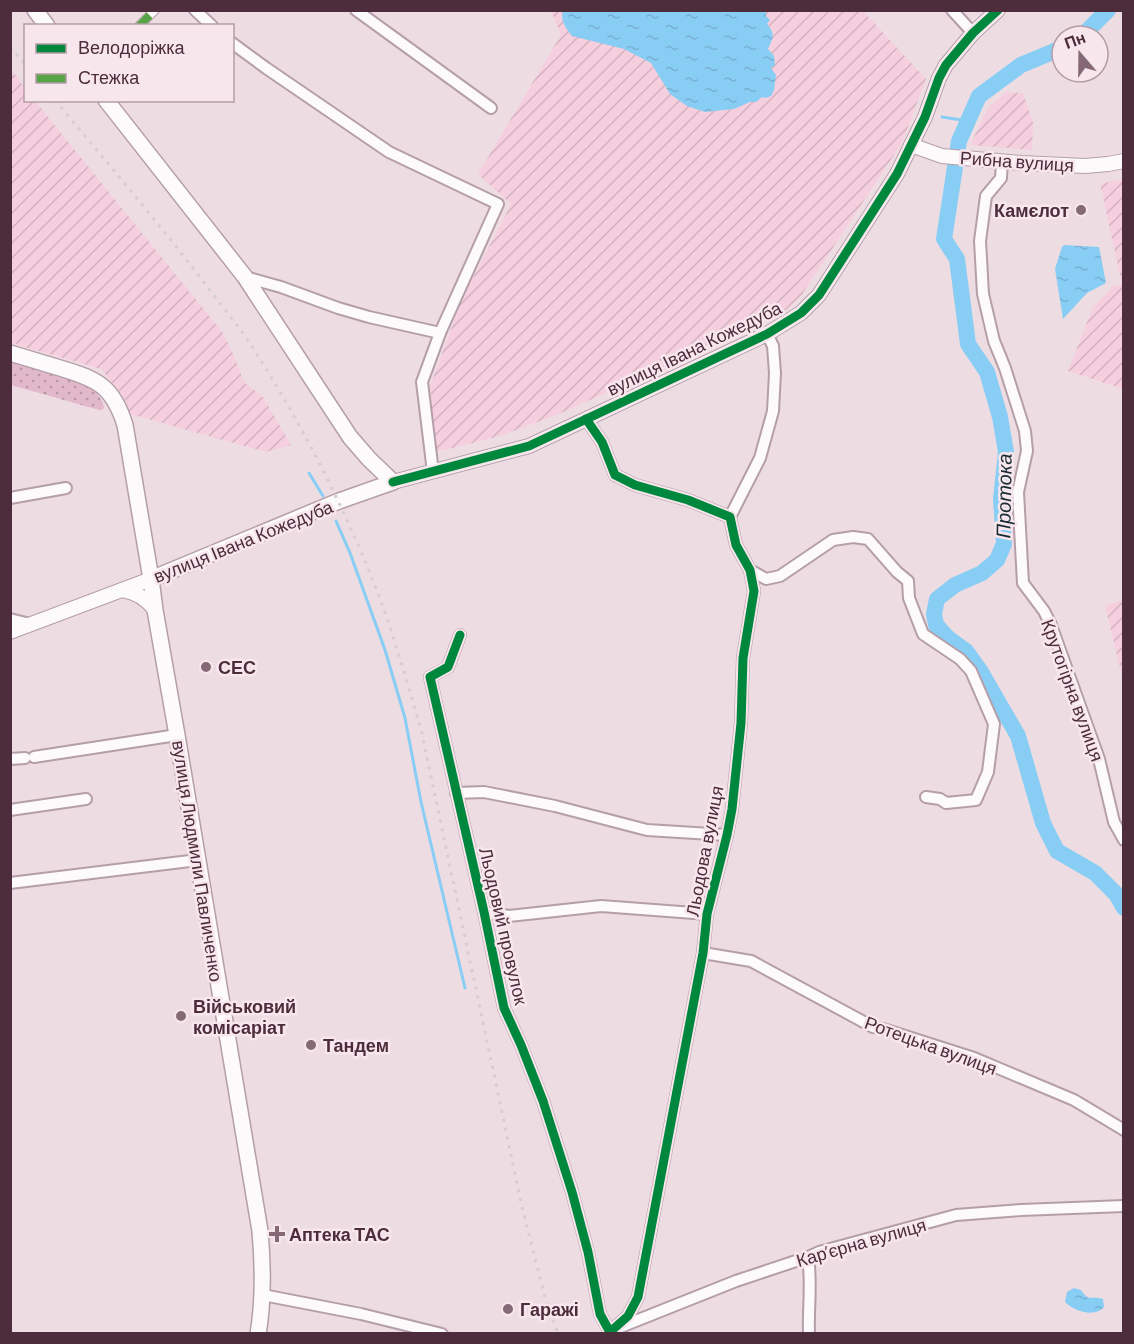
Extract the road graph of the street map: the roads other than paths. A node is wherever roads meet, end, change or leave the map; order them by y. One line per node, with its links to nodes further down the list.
1 (34, 10): 7 (main road)
2 (155, 10): 8 (street)
3 (195, 10): 9 (street)
4 (356, 10): 13 (street)
5 (952, 10): 10 (street)
6 (998, 10): 10 (street, вулиця Івана Кожедуба)
7 (45, 24)
8 (142, 24)
9 (210, 24)
10 (973, 33): 14 (street, вулиця Івана Кожедуба)
11 (234, 44): 18 (street)
12 (108, 102): 17 (main road)
13 (491, 108)
14 (911, 145): 16 (street, Рибна вулиця); 19 (street, вулиця Івана Кожедуба)
15 (1124, 160): 16 (street, Рибна вулиця)
16 (1002, 161): 44 (street, Крутогірна вулиця)
17 (245, 277): 18 (street); 23 (main road)
18 (440, 333): 22 (street)
19 (767, 334): 21 (street, вулиця Івана Кожедуба); 26 (street)
20 (10, 353): 27 (main road, вулиця Людмили Павличенко)
21 (586, 419): 22 (street, вулиця Івана Кожедуба); 26 (street)
22 (434, 472): 23 (street, вулиця Івана Кожедуба)
23 (393, 482): 28 (main road, вулиця Івана Кожедуба)
24 (66, 488): 25 (street)
25 (10, 498)
26 (730, 517): 29 (street, Льодова вулиця)
27 (147, 551): 28 (main road); 30 (main road, вулиця Людмили Павличенко); 31 (street)
28 (174, 569): 30 (main road, вулиця Івана Кожедуба); 32 (main road)
29 (750, 570): 40 (street); 43 (street, Льодова вулиця)
30 (151, 579): 31 (street, вулиця Івана Кожедуба); 32 (main road, вулиця Людмили Павличенко)
31 (127, 588): 32 (street); 34 (street, вулиця Івана Кожедуба)
32 (154, 604): 37 (main road, вулиця Людмили Павличенко)
33 (10, 619): 34 (street)
34 (30, 624): 35 (street, вулиця Івана Кожедуба)
35 (10, 632)
36 (460, 635): 39 (street, Льодовий провулок)
37 (177, 735): 38 (street); 45 (main road, вулиця Людмили Павличенко)
38 (10, 759)
39 (456, 793): 43 (street); 47 (street, Льодовий провулок)
40 (926, 797)
41 (86, 799): 42 (street)
42 (10, 810)
43 (727, 835): 48 (street, Льодова вулиця)
44 (1124, 840)
45 (198, 860): 46 (street); 53 (main road, вулиця Людмили Павличенко)
46 (10, 883)
47 (484, 912): 48 (street, Льодовий провулок); 54 (street, Льодовий провулок)
48 (707, 914): 49 (street, Льодова вулиця)
49 (703, 953): 50 (street, Ротецька вулиця); 54 (street, Льодова вулиця)
50 (1124, 1130)
51 (1124, 1206): 52 (street, Карʼєрна вулиця)
52 (808, 1257): 54 (street, Карʼєрна вулиця); 57 (street)
53 (263, 1295): 55 (main road, вулиця Людмили Павличенко); 56 (street)
54 (610, 1333)
55 (258, 1334)
56 (442, 1334)
57 (809, 1334)

